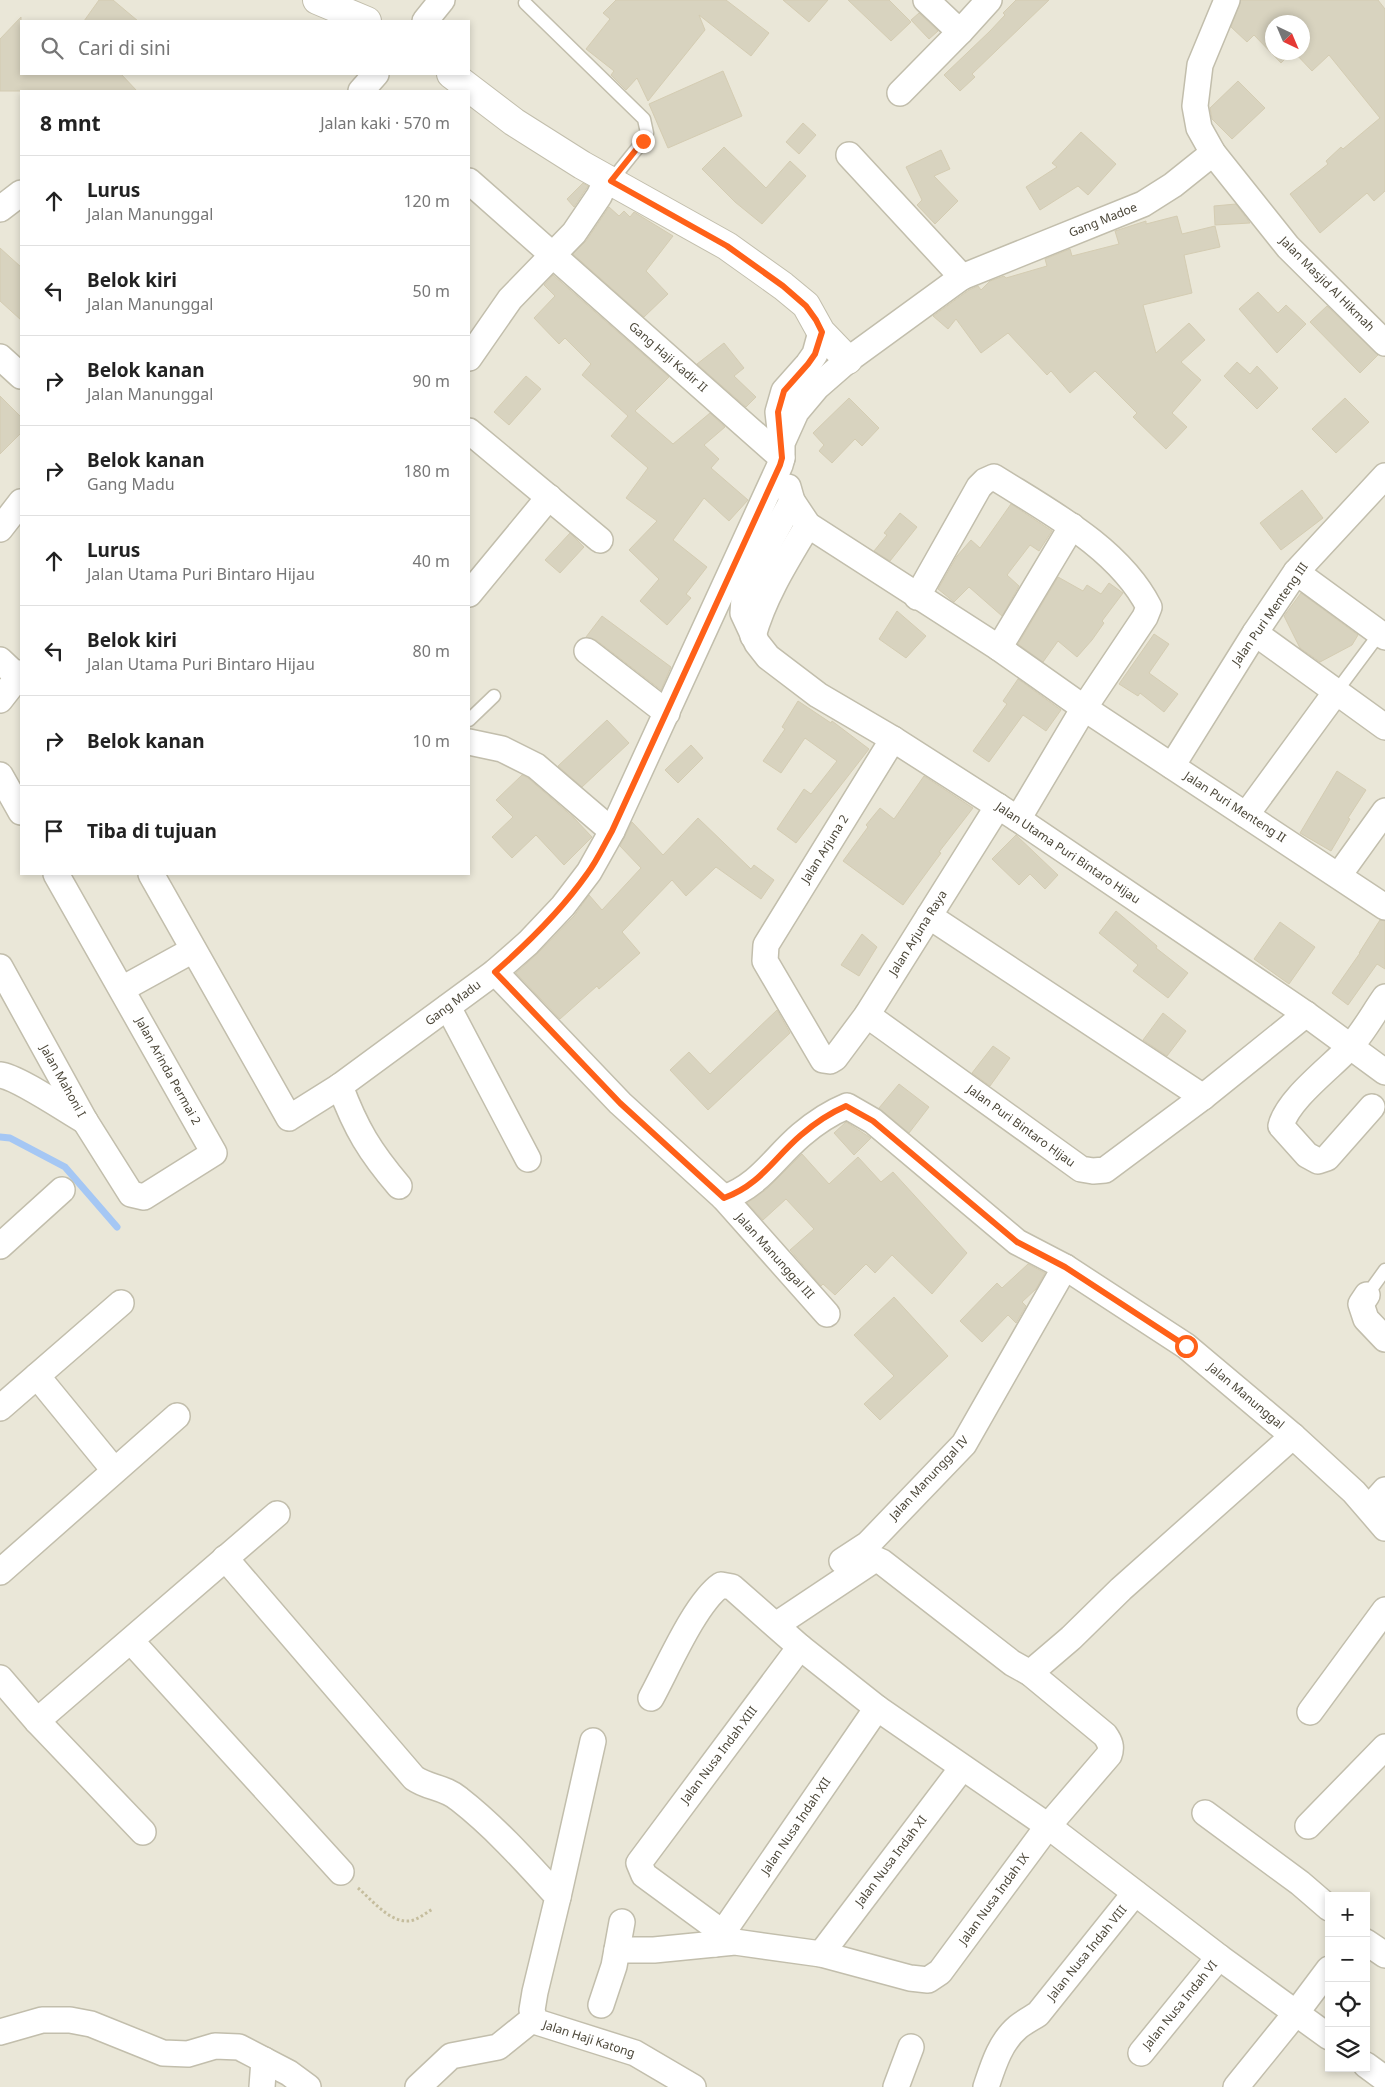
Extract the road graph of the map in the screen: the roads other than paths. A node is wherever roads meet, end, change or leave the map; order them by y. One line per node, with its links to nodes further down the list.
1 (318, 0): 7 (street)
2 (442, 0): 8 (street)
3 (926, 0): 9 (street)
4 (989, 0): 9 (street)
5 (1227, 0): 14 (street)
6 (525, 3): 16 (lane)
7 (365, 20)
8 (425, 20)
9 (960, 32): 13 (street)
10 (375, 75): 12 (street)
11 (452, 75): 16 (street)
12 (362, 90)
13 (900, 93)
14 (1214, 154): 21 (street, Gang Madoe); 23 (street, Jalan Masjid Al Hikmah)
15 (849, 155): 21 (street)
16 (609, 180): 20 (street); 22 (street)
17 (470, 182): 20 (street, Gang Haji Kadir II)
18 (20, 193): 19 (street)
19 (0, 209)
20 (553, 255): 24 (street); 29 (street, Gang Haji Kadir II)
21 (962, 277): 26 (street, Gang Madoe)
22 (822, 332): 26 (street); 29 (street)
23 (1385, 343)
24 (470, 356)
25 (0, 357): 27 (street)
26 (848, 360): 29 (street, Gang Madu)
27 (20, 375)
28 (470, 432): 31 (street)
29 (781, 455): 32 (street); 52 (street, Gang Madu)
30 (1385, 476): 38 (street, Jalan Puri Menteng III)
31 (549, 497): 37 (street); 39 (street)
32 (792, 501): 34 (street); 43 (street, Jalan Utama Puri Bintaro Hijau)
33 (20, 503): 36 (street)
34 (808, 525): 40 (street, Jalan Puri Menteng II); 43 (street)
35 (1072, 526): 40 (street); 44 (street); 51 (street, Jalan Arjuna Raya)
36 (0, 529)
37 (600, 540)
38 (1296, 572): 41 (street, Jalan Puri Menteng III); 42 (street)
39 (470, 593)
40 (917, 597): 44 (street, Jalan Puri Menteng II)
41 (1255, 633): 48 (street); 57 (street, Jalan Puri Menteng III)
42 (1383, 633): 48 (lane)
43 (753, 636): 55 (street, Jalan Utama Puri Bintaro Hijau)
44 (999, 648): 51 (street, Jalan Puri Menteng II)
45 (587, 651): 52 (street)
46 (0, 660): 47 (street)
47 (20, 675): 50 (street)
48 (1336, 692): 54 (street); 62 (street)
49 (494, 696): 53 (lane)
50 (0, 700)
51 (1084, 708): 57 (street, Jalan Puri Menteng II); 61 (street, Jalan Arjuna Raya)
52 (667, 713): 63 (street, Gang Madu)
53 (470, 719)
54 (1385, 728)
55 (893, 739): 61 (street, Jalan Utama Puri Bintaro Hijau); 78 (street, Jalan Arjuna 2)
56 (470, 742): 63 (street)
57 (1172, 766): 62 (street, Jalan Puri Menteng II)
58 (0, 775): 59 (street)
59 (20, 810)
60 (1385, 811): 66 (street)
61 (1008, 812): 68 (street, Jalan Arjuna Raya); 75 (street, Jalan Utama Puri Bintaro Hijau)
62 (1246, 815): 66 (street, Jalan Puri Menteng II)
63 (612, 831): 71 (street, Gang Madu)
64 (57, 875): 72 (street, Jalan Arinda Permai 2)
65 (152, 875): 69 (street)
66 (1339, 875): 67 (street, Jalan Puri Menteng II)
67 (1385, 907)
68 (929, 916): 76 (street, Jalan Arjuna Raya); 82 (street)
69 (193, 950): 72 (street); 81 (street, Gang Madu)
70 (0, 967): 84 (street, Jalan Mahoni I)
71 (495, 972): 74 (street, Gang Madu); 89 (street)
72 (122, 989): 88 (street, Jalan Arinda Permai 2)
73 (1385, 997): 77 (street)
74 (448, 1007): 81 (street, Gang Madu); 85 (street)
75 (1306, 1014): 77 (street, Jalan Utama Puri Bintaro Hijau); 82 (street, Jalan Puri Bintaro Hijau)
76 (867, 1015): 78 (street, Jalan Arjuna Raya); 82 (street, Jalan Puri Bintaro Hijau)
77 (1351, 1046): 79 (street, Jalan Utama Puri Bintaro Hijau); 83 (street)
78 (835, 1058)
79 (1385, 1072)
80 (0, 1075): 84 (street)
81 (340, 1086): 86 (street)
82 (1203, 1097)
83 (1372, 1107)
84 (85, 1121): 88 (street, Jalan Mahoni I)
85 (528, 1159)
86 (399, 1186)
87 (62, 1190): 90 (street)
88 (131, 1194)
89 (724, 1198): 91 (street, Jalan Manunggal); 95 (street, Jalan Manunggal III)
90 (0, 1246)
91 (1065, 1267): 100 (street, Jalan Manunggal); 107 (street, Jalan Manunggal IV)
92 (1385, 1270): 93 (lane)
93 (1367, 1295): 96 (street)
94 (121, 1303): 97 (street)
95 (827, 1314)
96 (1385, 1339)
97 (36, 1376): 98 (street); 101 (street)
98 (0, 1408)
99 (177, 1416): 101 (street)
100 (1293, 1436): 102 (street, Jalan Manunggal); 112 (street)
101 (114, 1470): 106 (street)
102 (1377, 1499): 104 (street, Jalan Manunggal)
103 (277, 1514): 105 (street)
104 (1385, 1528)
105 (225, 1558): 110 (street); 127 (street)
106 (0, 1572)
107 (823, 1593): 109 (street); 112 (street)
108 (1385, 1610): 116 (street)
109 (776, 1625): 111 (street); 114 (street)
110 (131, 1641): 117 (street); 125 (street)
111 (800, 1647): 115 (street); 130 (street, Jalan Nusa Indah XIII)
112 (1030, 1673): 122 (street, Jalan Nusa Indah IX)
113 (0, 1678): 117 (street)
114 (650, 1698)
115 (877, 1708): 120 (street); 130 (street, Jalan Nusa Indah XII)
116 (1310, 1712)
117 (37, 1721): 124 (street)
118 (593, 1741): 127 (street)
119 (1385, 1747): 123 (street)
120 (962, 1768): 122 (street); 133 (street, Jalan Nusa Indah XI)
121 (1205, 1813): 128 (street)
122 (1048, 1826): 126 (street); 133 (street, Jalan Nusa Indah IX)
123 (1308, 1826)
124 (143, 1832)
125 (341, 1872)
126 (1135, 1892): 135 (street); 152 (street, Jalan Nusa Indah VIII)
127 (558, 1897): 139 (street)
128 (1325, 1905)
129 (622, 1922): 132 (street)
130 (719, 1938): 132 (street); 133 (street)
131 (1370, 1945): 134 (street)
132 (617, 1950): 137 (street)
133 (821, 1954)
134 (1385, 1956)
135 (1219, 1957): 138 (street); 143 (street, Jalan Nusa Indah VI)
136 (1325, 1974): 138 (street)
137 (601, 2005)
138 (1296, 2013): 141 (street); 153 (street)
139 (536, 2020): 149 (street, Jalan Haji Katong); 150 (street, Jalan Haji Katong)
140 (0, 2032): 144 (street)
141 (1325, 2034)
142 (911, 2046): 151 (street)
143 (1141, 2053)
144 (264, 2060): 147 (street); 148 (street)
145 (1370, 2068): 146 (street)
146 (1385, 2079)
147 (262, 2087)
148 (308, 2087)
149 (418, 2087)
150 (693, 2087)
151 (896, 2087)
152 (986, 2087)
153 (1236, 2087)

